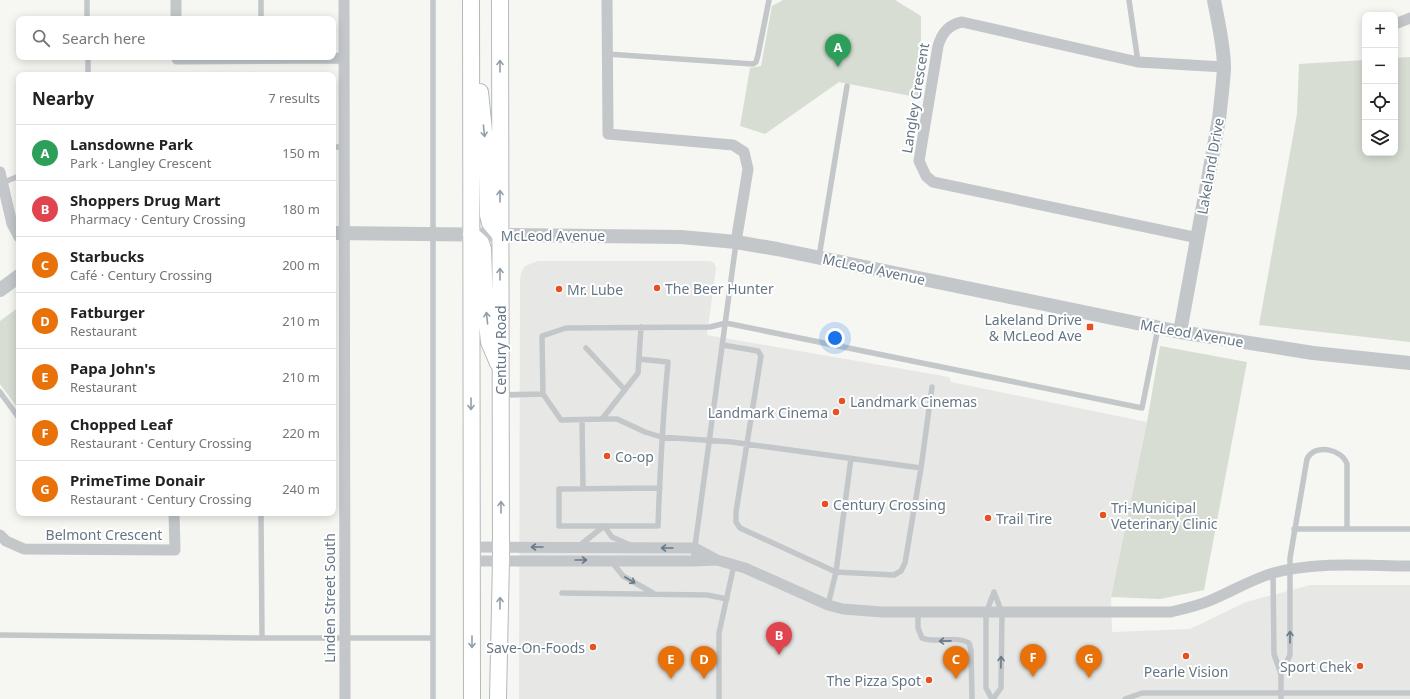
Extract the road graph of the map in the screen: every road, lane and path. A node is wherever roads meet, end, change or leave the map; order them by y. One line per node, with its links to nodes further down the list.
1 (87, 0): 12 (lane)
2 (176, 0): 13 (street)
3 (262, 0): 14 (lane)
4 (344, 0): 19 (street, Linden Street South)
5 (433, 0): 31 (lane)
6 (500, 0): 33 (main road, Century Road, one-way to 6)
7 (607, 0): 17 (street)
8 (769, 0): 17 (lane)
9 (1129, 0): 21 (lane)
10 (1214, 0): 22 (street, Lakeland Drive)
11 (471, 4): 32 (main road, Century Road); 33 (main road, one-way to 33)
12 (87, 16)
13 (176, 16)
14 (262, 16)
15 (1410, 18): 16 (street)
16 (1398, 23)
17 (607, 54): 35 (street)
18 (336, 58): 19 (street)
19 (344, 58): 26 (street, Linden Street South)
20 (88, 60): 23 (lane)
21 (1138, 62): 22 (street, Langley Crescent); 34 (street, Langley Crescent)
22 (1224, 67): 34 (street, Lakeland Drive)
23 (88, 72)
24 (847, 86): 36 (lane)
25 (336, 147): 26 (lane)
26 (344, 147): 30 (street, Linden Street South)
27 (16, 177): 28 (lane)
28 (1, 180): 29 (street)
29 (16, 232)
30 (339, 233): 31 (street, McLeod Avenue); 92 (street, Linden Street South)
31 (432, 234): 32 (street, McLeod Avenue); 93 (lane)
32 (471, 234): 33 (street, McLeod Avenue); 47 (main road, one-way to 32); 73 (main road, Century Road, one-way to 73)
33 (500, 235): 35 (street, McLeod Avenue); 47 (main road, Century Road, one-way to 33)
34 (1198, 238): 42 (street, Lakeland Drive)
35 (736, 242): 36 (street, McLeod Avenue); 39 (lane)
36 (819, 257): 41 (street, McLeod Avenue)
37 (16, 278): 38 (street)
38 (0, 290)
39 (726, 323): 40 (lane); 41 (lane); 43 (lane)
40 (641, 327): 45 (lane); 51 (lane)
41 (1158, 328): 42 (street, McLeod Avenue)
42 (1180, 332): 46 (street, McLeod Avenue)
43 (723, 346): 57 (lane); 58 (lane)
44 (586, 348): 49 (lane)
45 (639, 359): 49 (lane); 56 (lane)
46 (1410, 363)
47 (500, 369): 52 (main road, Century Road)
48 (932, 387): 60 (lane)
49 (625, 390): 54 (lane)
50 (0, 392): 53 (lane)
51 (543, 394): 52 (lane); 55 (lane)
52 (500, 395): 74 (main road, Century Road, one-way to 52)
53 (16, 414)
54 (602, 419): 55 (lane); 56 (lane)
55 (582, 420): 61 (lane)
56 (661, 437): 57 (lane); 62 (lane)
57 (710, 440): 58 (lane); 72 (lane)
58 (747, 444): 59 (lane); 81 (lane)
59 (851, 458): 60 (lane); 81 (lane)
60 (921, 468): 81 (lane)
61 (583, 488): 62 (lane); 65 (lane)
62 (660, 488): 65 (lane)
63 (174, 516): 69 (street, Belmont Crescent)
64 (261, 516): 91 (lane)
65 (604, 526): 70 (lane); 71 (lane)
66 (1347, 528): 67 (lane); 67 (lane); 68 (lane)
67 (1294, 529): 80 (lane)
68 (1410, 529)
69 (0, 536)
70 (577, 548): 71 (street); 74 (street, one-way to 74)
71 (636, 548): 72 (street, one-way to 71)
72 (695, 548): 75 (street); 77 (lane)
73 (472, 554): 74 (street); 99 (main road, Century Road, one-way to 99)
74 (501, 554): 76 (street, one-way to 76); 100 (main road, Century Road, one-way to 74)
75 (717, 560): 77 (street); 78 (street)
76 (611, 561): 77 (street); 84 (lane, one-way to 84)
77 (693, 561)
78 (734, 564): 85 (lane); 86 (street)
79 (1410, 566): 80 (street)
80 (1289, 570): 82 (street); 94 (lane, one-way to 80)
81 (836, 572): 86 (lane)
82 (1273, 573): 89 (street); 94 (lane)
83 (562, 593): 84 (lane)
84 (654, 594): 85 (lane)
85 (727, 599): 101 (lane)
86 (828, 605): 87 (street)
87 (918, 612): 88 (street); 102 (lane, one-way to 87)
88 (986, 613): 89 (street); 89 (lane); 103 (lane)
89 (1002, 613): 103 (lane, one-way to 89)
90 (0, 635): 91 (lane)
91 (262, 638): 92 (lane)
92 (345, 638): 93 (lane); 97 (street, Linden Street South)
93 (433, 638): 98 (lane)
94 (1281, 674): 96 (lane)
95 (1410, 693): 96 (lane)
96 (1281, 696): 104 (lane)
97 (345, 699)
98 (433, 699)
99 (472, 699)
100 (498, 699)
101 (720, 699)
102 (972, 699)
103 (993, 699)
104 (1125, 699)

